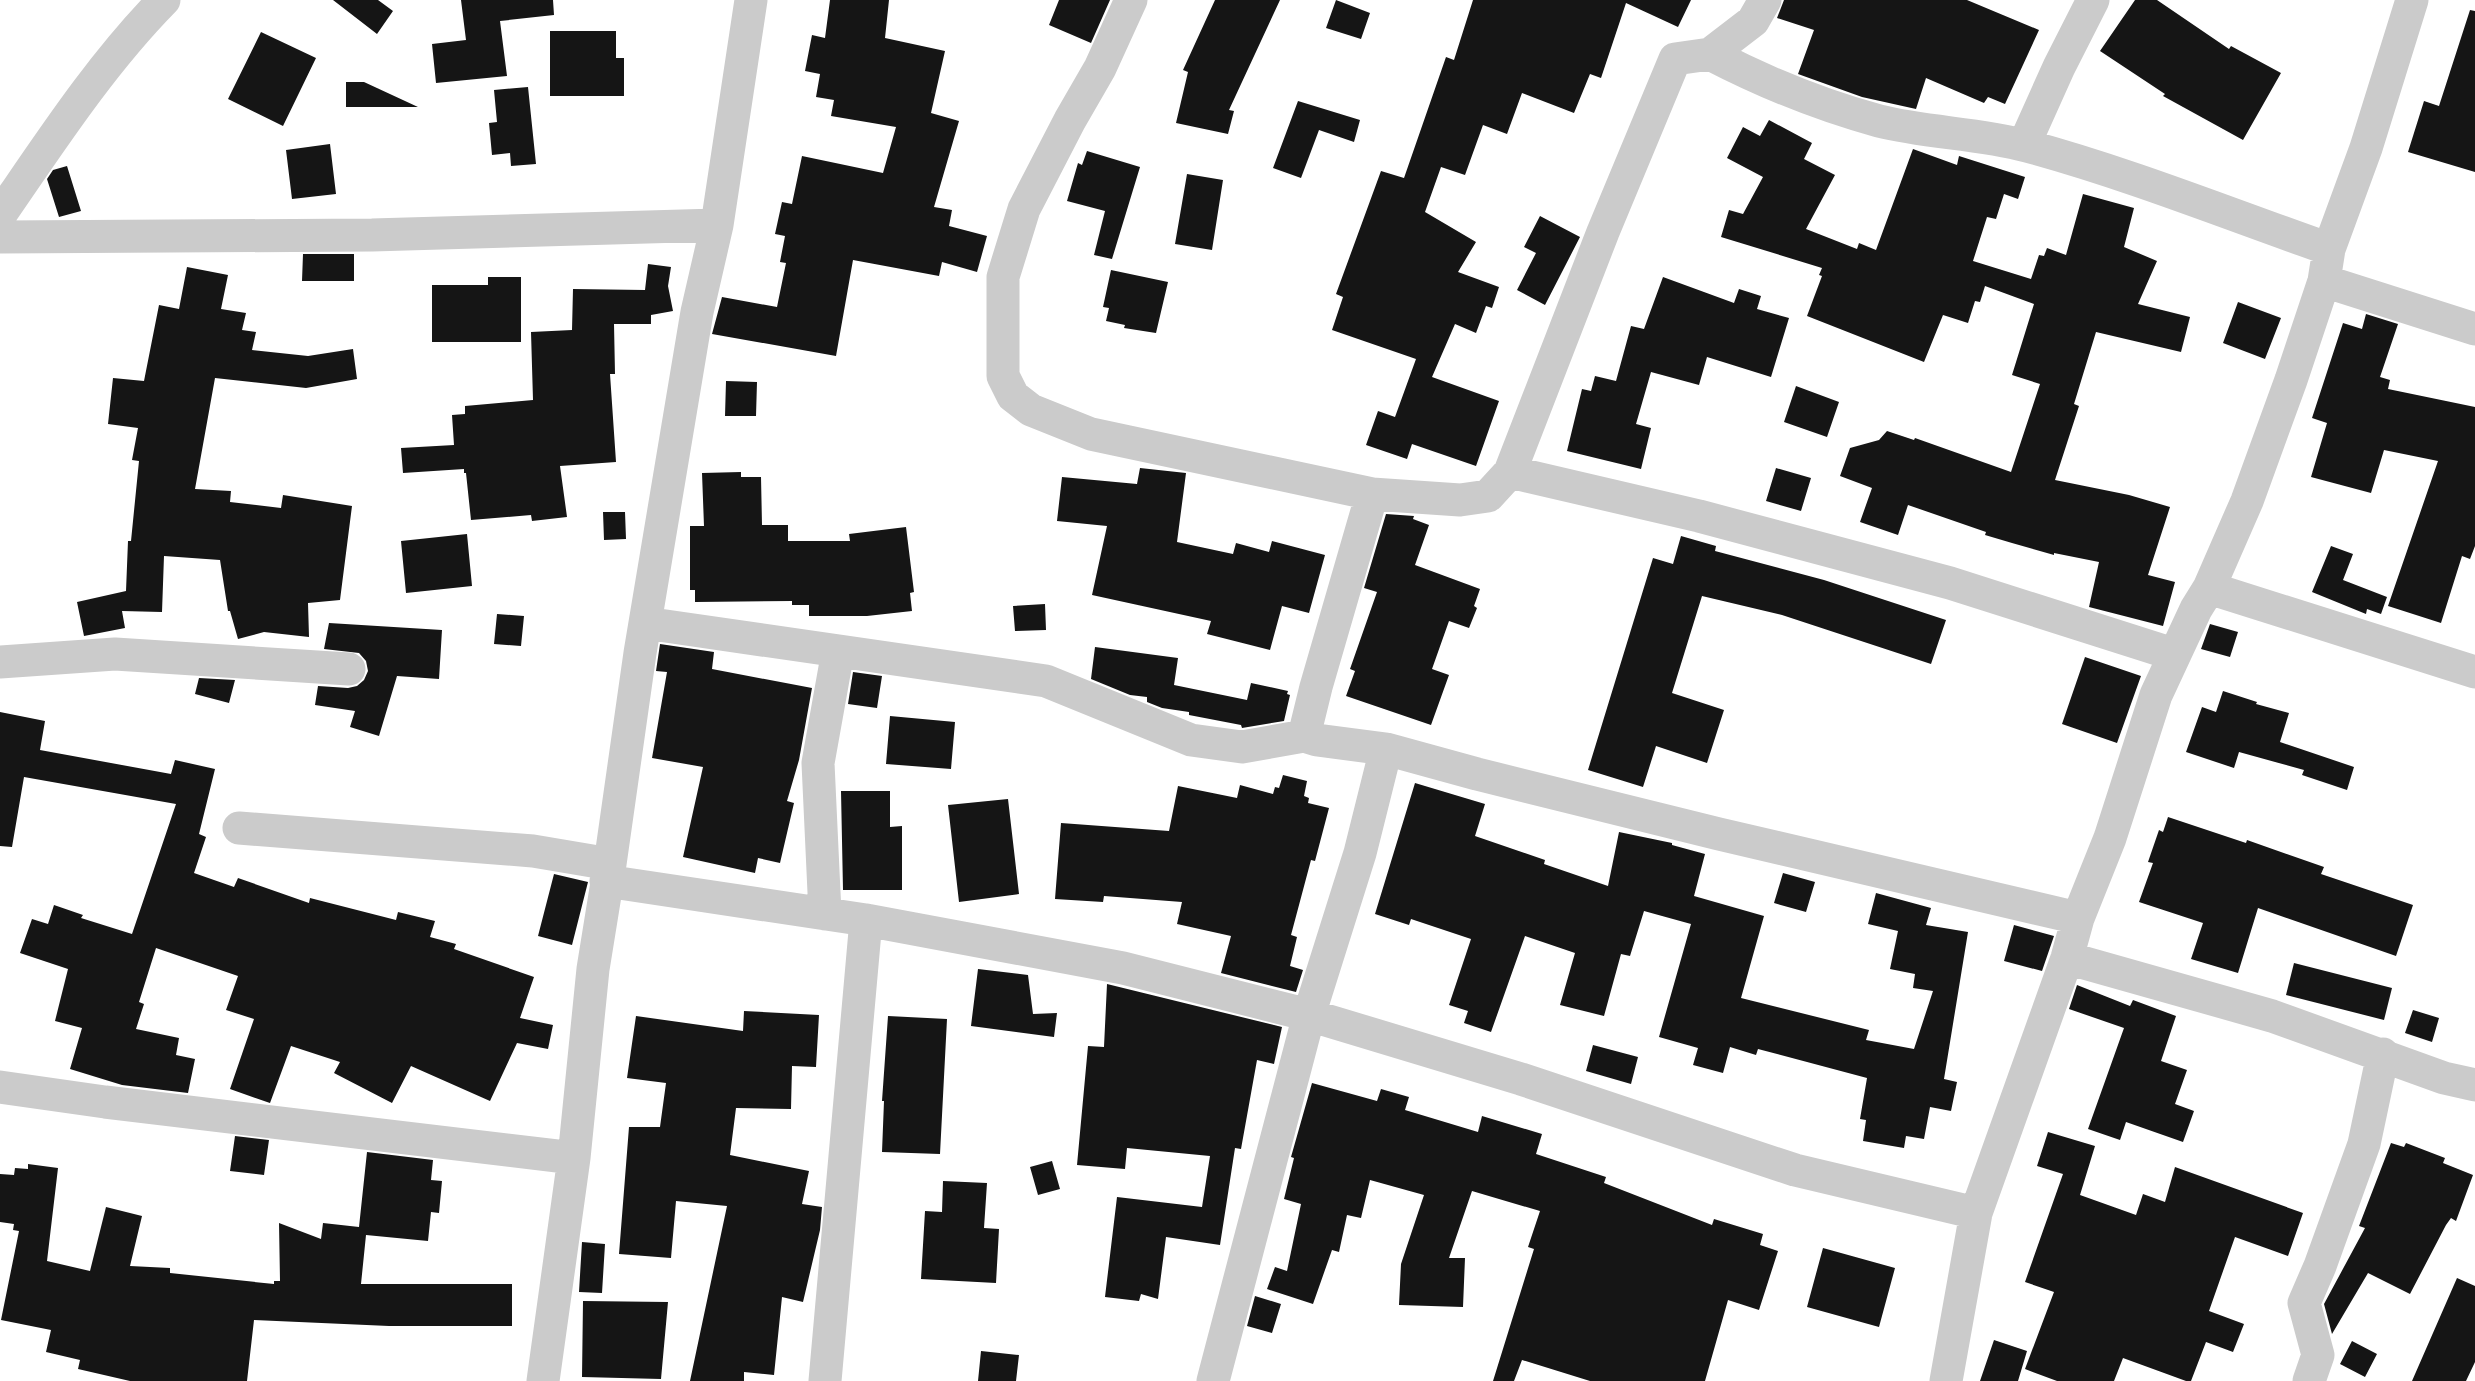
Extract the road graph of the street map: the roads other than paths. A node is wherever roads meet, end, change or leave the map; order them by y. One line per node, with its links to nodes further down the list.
1 (164, 0): 9 (street)
2 (751, 0): 10 (street)
3 (1131, 0): 16 (street)
4 (1765, 0): 7 (street)
5 (2093, 0): 8 (street)
6 (2412, 0): 12 (street)
7 (1710, 54): 8 (street); 15 (street)
8 (2024, 145): 12 (street)
9 (0, 215)
10 (717, 225): 11 (street); 18 (street)
11 (0, 237)
12 (2329, 249): 13 (street)
13 (2324, 281): 14 (street); 17 (street)
14 (2475, 329)
15 (1510, 472): 16 (street); 20 (street)
16 (1372, 494): 24 (street)
17 (2210, 588): 20 (street); 23 (street)
18 (645, 623): 19 (street); 27 (street)
19 (838, 651): 24 (street); 28 (street)
20 (2173, 654): 29 (street)
21 (0, 662): 22 (street)
22 (349, 669)
23 (2475, 672)
24 (1304, 736): 25 (street)
25 (1386, 749): 29 (street); 32 (street)
26 (239, 828): 27 (street)
27 (608, 873): 28 (street); 36 (street)
28 (825, 914): 30 (street)
29 (2078, 918): 31 (street)
30 (866, 920): 32 (street); 39 (street)
31 (2067, 958): 33 (street); 37 (street)
32 (1309, 1015): 37 (street); 40 (street)
33 (2383, 1054): 34 (street); 42 (street)
34 (2475, 1085)
35 (0, 1087): 36 (street)
36 (574, 1158): 38 (street)
37 (1976, 1213): 41 (street)
38 (543, 1381)
39 (825, 1381)
40 (1213, 1381)
41 (1946, 1381)
42 (2309, 1381)

